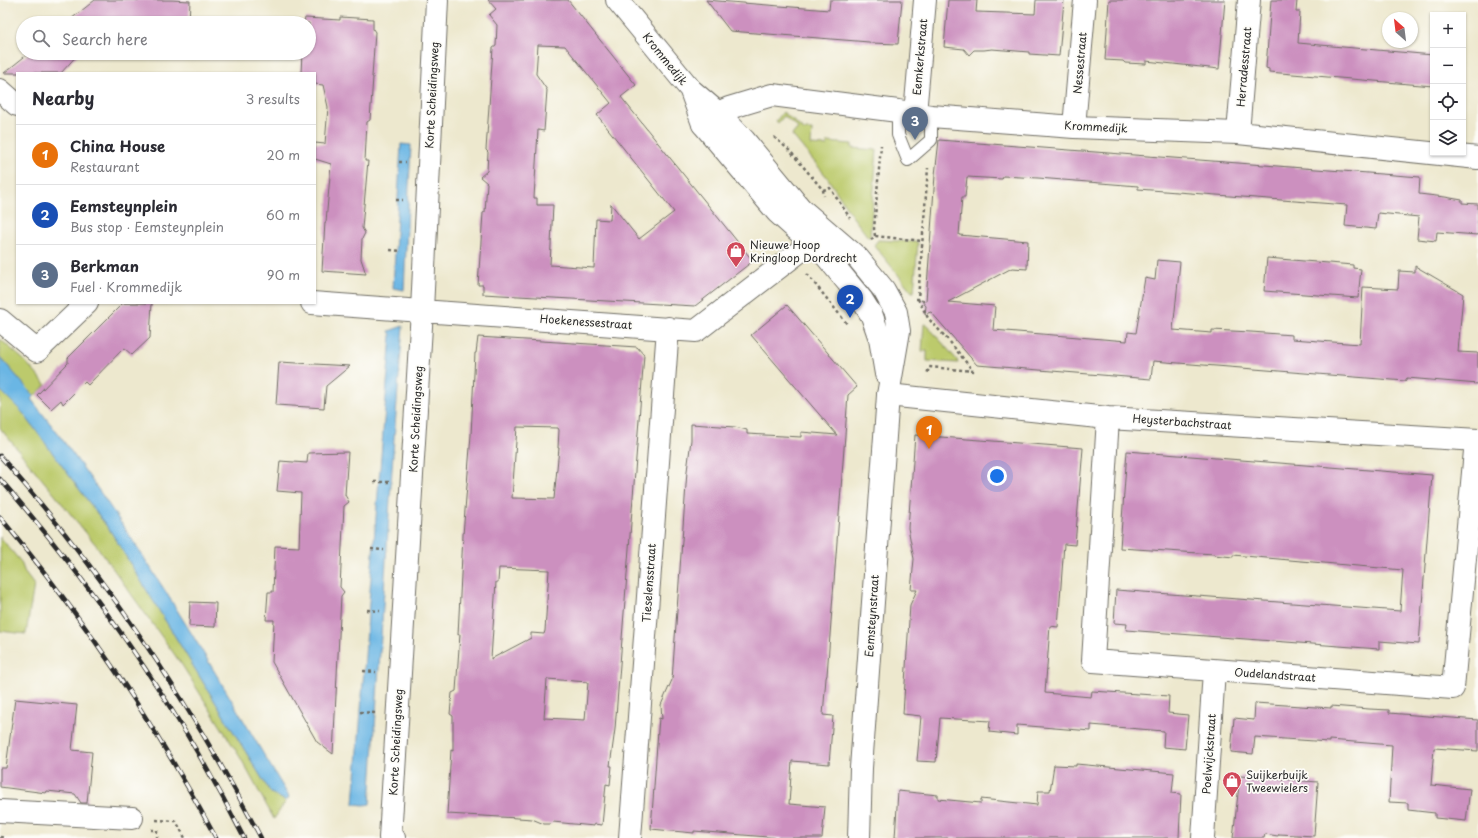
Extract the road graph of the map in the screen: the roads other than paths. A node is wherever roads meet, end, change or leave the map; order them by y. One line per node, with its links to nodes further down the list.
1 (437, 0): 16 (street, Korte Scheidingsweg)
2 (617, 0): 9 (street, Krommedijk)
3 (924, 0): 8 (street, Eemkerkstraat)
4 (1085, 0): 10 (street, Nessestraat)
5 (1249, 0): 11 (street, Herradesstraat)
6 (0, 90): 7 (street)
7 (16, 104)
8 (915, 114): 8 (lane); 9 (street, Krommedijk); 10 (street, Krommedijk)
9 (711, 119): 13 (street, Eemsteynstraat)
10 (1074, 127): 11 (street, Krommedijk)
11 (1238, 133): 12 (street, Krommedijk)
12 (1478, 158)
13 (819, 236): 18 (street, Hoekenessestraat); 19 (street, Eemsteynstraat)
14 (316, 303): 16 (street, Hoekenessestraat)
15 (86, 304): 17 (street)
16 (422, 310): 18 (street, Hoekenessestraat); 25 (street, Korte Scheidingsweg)
17 (0, 320)
18 (668, 328): 27 (street, Tieselensstraat)
19 (888, 395): 20 (street, Heysterbachstraat); 28 (street, Eemsteynstraat)
20 (1108, 418): 21 (street, Heysterbachstraat); 22 (street, Oudelandstraat)
21 (1477, 440): 22 (street, Oudelandstraat)
22 (1214, 671): 29 (street, Poelwijckstraat)
23 (0, 812): 24 (street)
24 (132, 818)
25 (390, 838): 26 (street)
26 (394, 838)
27 (630, 838)
28 (859, 838)
29 (1203, 838)

